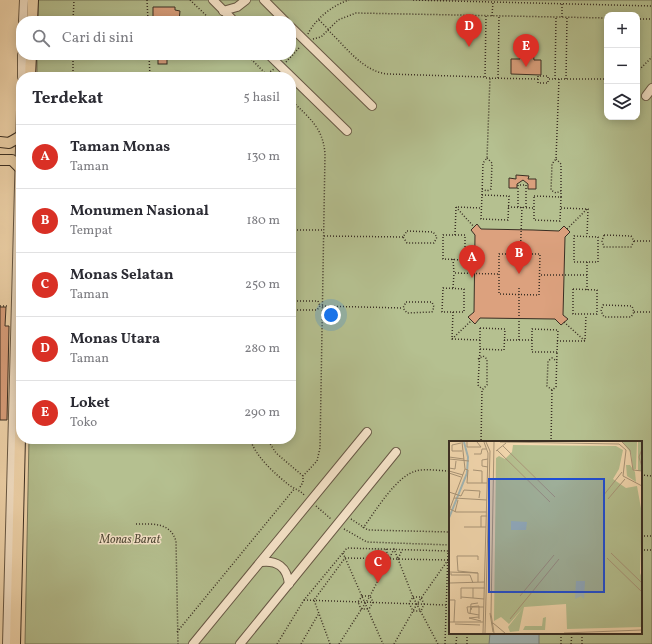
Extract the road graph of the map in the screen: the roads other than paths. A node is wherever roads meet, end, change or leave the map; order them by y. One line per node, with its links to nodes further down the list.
1 (24, 0): 7 (street)
2 (33, 0): 8 (main road)
3 (213, 0): 6 (street)
4 (246, 0): 6 (street)
5 (264, 0): 10 (street)
6 (223, 10): 9 (street)
7 (23, 16)
8 (32, 16)
9 (229, 16)
10 (280, 16)
11 (296, 32): 21 (street)
12 (22, 60): 15 (street)
13 (31, 60): 16 (main road)
14 (274, 60): 17 (street)
15 (22, 72)
16 (30, 72)
17 (286, 72)
18 (296, 82): 22 (street)
19 (652, 88): 20 (street)
20 (646, 96)
21 (372, 106)
22 (347, 131)
23 (16, 139): 24 (main road)
24 (0, 142)
25 (0, 160): 26 (main road)
26 (16, 164)
27 (16, 278): 33 (street)
28 (366, 432): 31 (street)
29 (20, 444): 34 (main road)
30 (396, 452): 32 (street)
31 (261, 562): 32 (street); 35 (street)
32 (289, 584): 36 (street)
33 (7, 644)
34 (15, 644)
35 (193, 644)
36 (240, 644)

